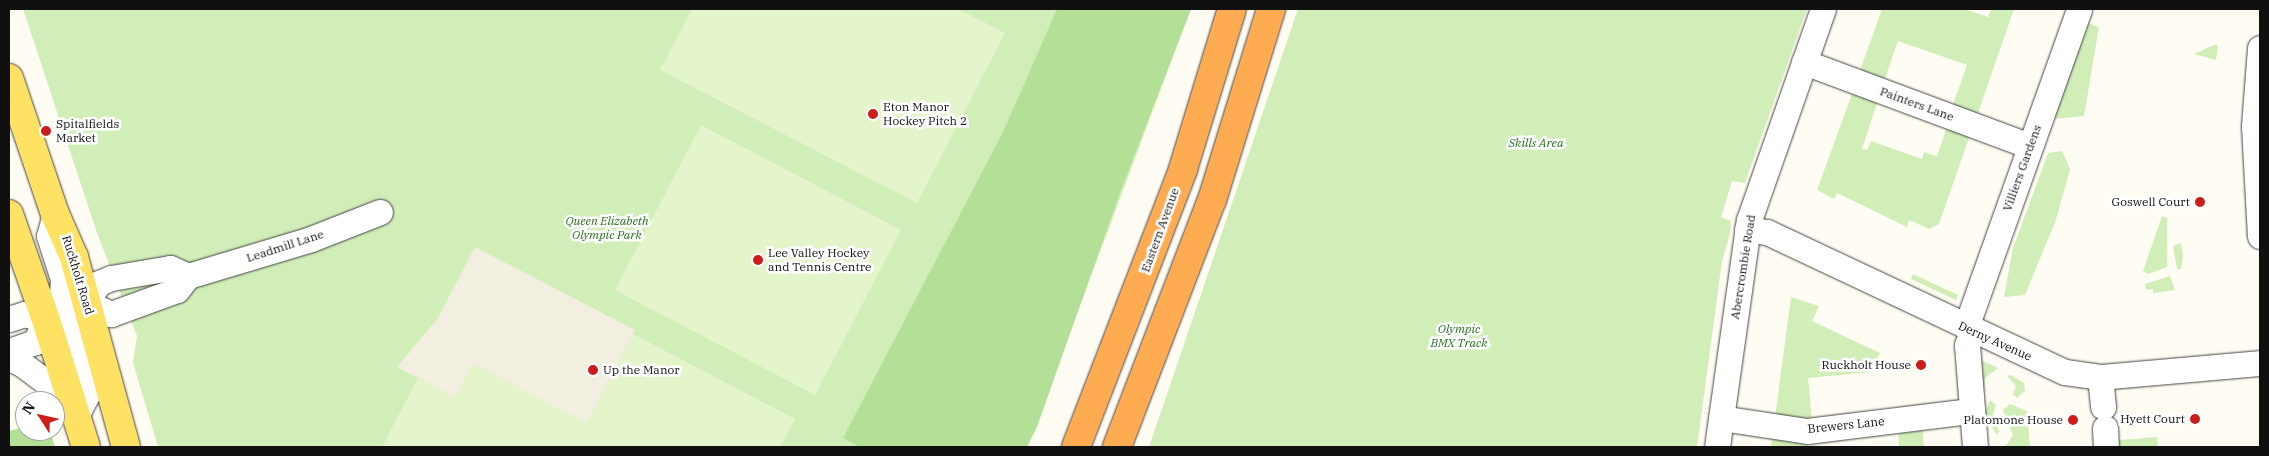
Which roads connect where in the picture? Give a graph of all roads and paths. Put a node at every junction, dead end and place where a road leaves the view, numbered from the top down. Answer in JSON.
{"nodes":[{"id":1,"x":1232,"y":9,"type":"edge"},
{"id":2,"x":1271,"y":9,"type":"edge"},
{"id":3,"x":1823,"y":9,"type":"edge"},
{"id":4,"x":2079,"y":9,"type":"edge"},
{"id":5,"x":2260,"y":48,"type":"edge"},
{"id":6,"x":1804,"y":62,"type":"junction"},
{"id":7,"x":9,"y":78,"type":"edge"},
{"id":8,"x":2258,"y":91,"type":"edge"},
{"id":9,"x":2030,"y":146,"type":"junction"},
{"id":10,"x":380,"y":212,"type":"dead end"},
{"id":11,"x":9,"y":214,"type":"edge"},
{"id":12,"x":1747,"y":229,"type":"junction"},
{"id":13,"x":2260,"y":236,"type":"edge"},
{"id":14,"x":66,"y":311,"type":"junction"},
{"id":15,"x":9,"y":319,"type":"edge"},
{"id":16,"x":1969,"y":329,"type":"junction"},
{"id":17,"x":9,"y":351,"type":"edge"},
{"id":18,"x":9,"y":358,"type":"edge"},
{"id":19,"x":2260,"y":363,"type":"edge"},
{"id":20,"x":2100,"y":377,"type":"junction"},
{"id":21,"x":72,"y":404,"type":"junction"},
{"id":22,"x":1971,"y":412,"type":"junction"},
{"id":23,"x":1721,"y":418,"type":"junction"},
{"id":24,"x":2105,"y":427,"type":"edge"},
{"id":25,"x":86,"y":447,"type":"edge"},
{"id":26,"x":126,"y":447,"type":"edge"},
{"id":27,"x":1076,"y":447,"type":"edge"},
{"id":28,"x":1117,"y":447,"type":"edge"},
{"id":29,"x":1717,"y":447,"type":"edge"},
{"id":30,"x":1975,"y":447,"type":"edge"}],
"edges":[{"from":1,"to":27,"type":"highway","name":"Eastern Avenue"},
{"from":2,"to":28,"type":"highway"},
{"from":3,"to":6,"type":"street","name":"Abercrombie Road"},
{"from":4,"to":9,"type":"street","name":"Villiers Gardens"},
{"from":5,"to":8,"type":"street"},
{"from":6,"to":9,"type":"street","name":"Painters Lane"},
{"from":6,"to":12,"type":"street","name":"Abercrombie Road"},
{"from":7,"to":14,"type":"main road","name":"Ruckholt Road"},
{"from":8,"to":13,"type":"street"},
{"from":9,"to":16,"type":"street","name":"Villiers Gardens"},
{"from":10,"to":14,"type":"street","name":"Leadmill Lane"},
{"from":11,"to":14,"type":"main road","name":"Ruckholt Road"},
{"from":12,"to":16,"type":"street","name":"Derny Avenue"},
{"from":12,"to":23,"type":"street","name":"Abercrombie Road"},
{"from":14,"to":15,"type":"street"},
{"from":14,"to":17,"type":"street","name":"Leadmill Lane"},
{"from":14,"to":21,"type":"main road","name":"Ruckholt Road"},
{"from":14,"to":26,"type":"main road","name":"Ruckholt Road"},
{"from":16,"to":20,"type":"street","name":"Derny Avenue"},
{"from":16,"to":22,"type":"street","name":"Villiers Gardens"},
{"from":18,"to":21,"type":"street"},
{"from":19,"to":20,"type":"street","name":"Derny Avenue"},
{"from":20,"to":24,"type":"street"},
{"from":21,"to":25,"type":"main road","name":"Ruckholt Road"},
{"from":22,"to":23,"type":"street","name":"Brewers Lane"},
{"from":22,"to":30,"type":"street","name":"Villiers Gardens"},
{"from":23,"to":29,"type":"street","name":"Abercrombie Road"}]}
